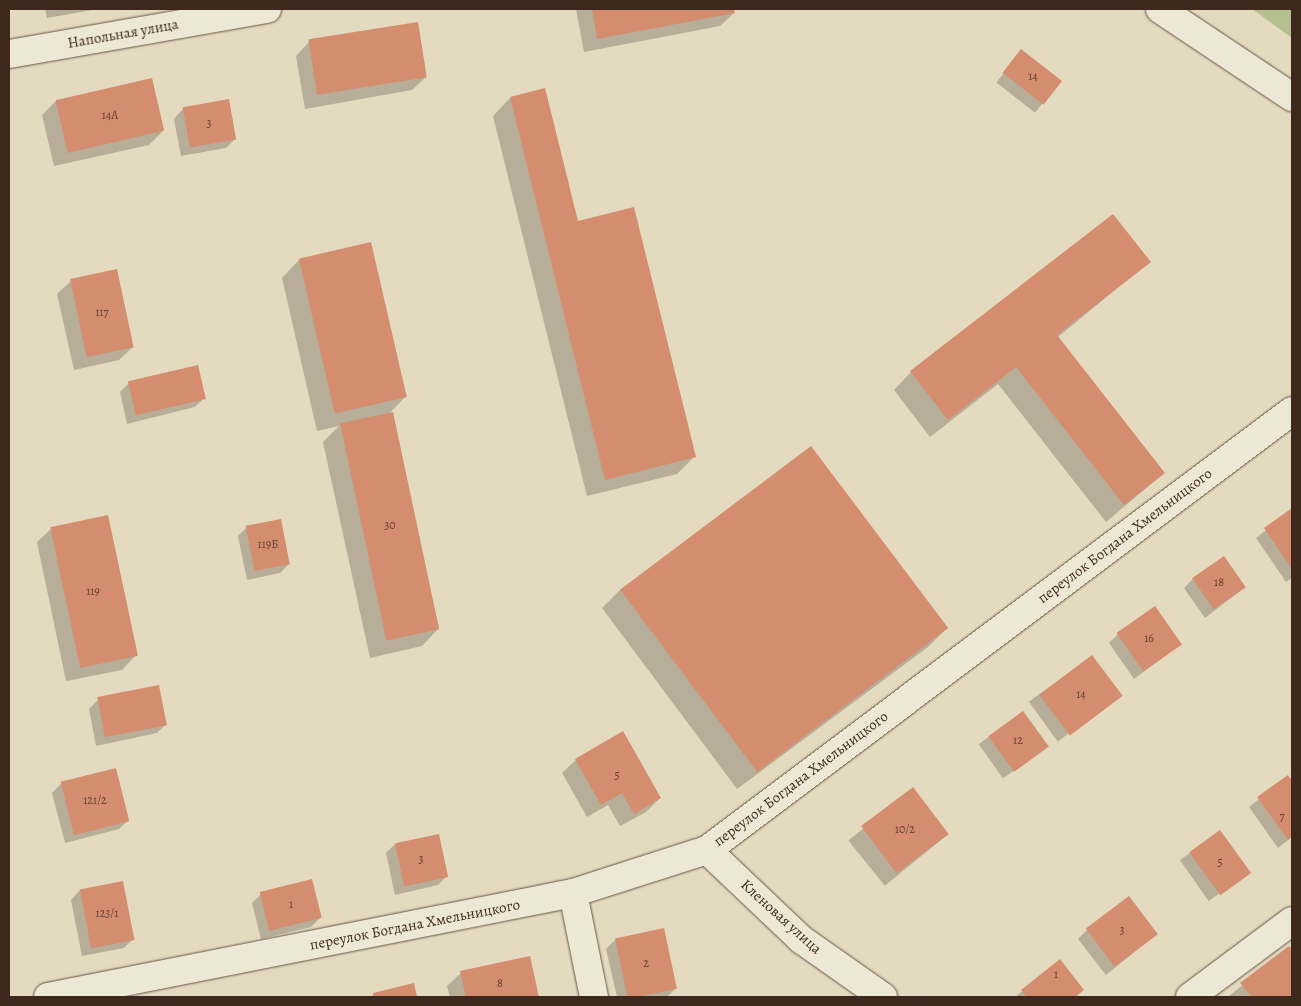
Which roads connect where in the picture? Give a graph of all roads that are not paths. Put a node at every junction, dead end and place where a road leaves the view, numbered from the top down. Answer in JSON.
{"nodes":[{"id":1,"x":267,"y":9,"type":"edge"},
{"id":2,"x":1160,"y":9,"type":"edge"},
{"id":3,"x":9,"y":54,"type":"edge"},
{"id":4,"x":1292,"y":97,"type":"edge"},
{"id":5,"x":1292,"y":411,"type":"edge"},
{"id":6,"x":707,"y":850,"type":"junction"},
{"id":7,"x":574,"y":893,"type":"junction"},
{"id":8,"x":1292,"y":921,"type":"edge"},
{"id":9,"x":48,"y":997,"type":"edge"},
{"id":10,"x":594,"y":997,"type":"edge"},
{"id":11,"x":883,"y":997,"type":"edge"},
{"id":12,"x":1190,"y":997,"type":"edge"}],
"edges":[{"from":1,"to":3,"type":"street","name":"Напольная улица"},
{"from":2,"to":4,"type":"street"},
{"from":5,"to":6,"type":"street","name":"переулок Богдана Хмельницкого"},
{"from":6,"to":7,"type":"street","name":"переулок Богдана Хмельницкого"},
{"from":6,"to":11,"type":"street","name":"Кленовая улица"},
{"from":7,"to":9,"type":"street","name":"переулок Богдана Хмельницкого"},
{"from":7,"to":10,"type":"street"},
{"from":8,"to":12,"type":"street"}]}
